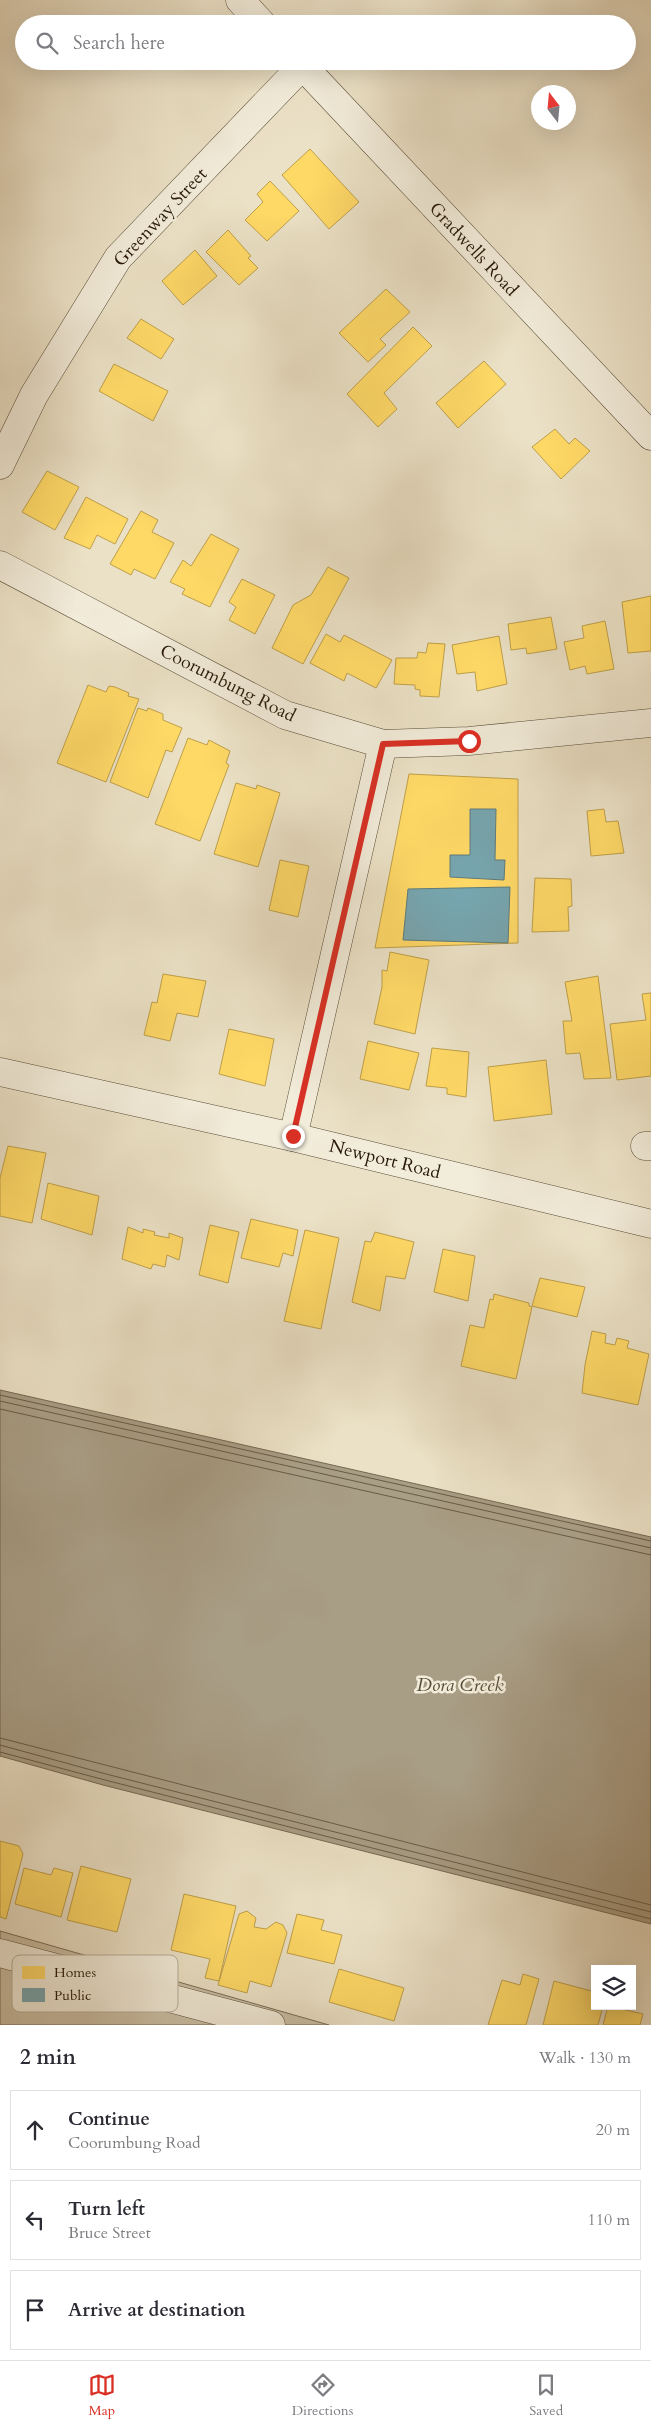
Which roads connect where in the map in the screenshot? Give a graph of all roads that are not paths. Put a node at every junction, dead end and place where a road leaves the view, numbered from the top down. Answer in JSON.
{"nodes":[{"id":1,"x":240,"y":0,"type":"edge"},
{"id":2,"x":254,"y":15,"type":"edge"},
{"id":3,"x":294,"y":70,"type":"edge"},
{"id":4,"x":306,"y":70,"type":"edge"},
{"id":5,"x":651,"y":436,"type":"edge"},
{"id":6,"x":0,"y":465,"type":"edge"},
{"id":7,"x":0,"y":565,"type":"edge"},
{"id":8,"x":651,"y":723,"type":"edge"},
{"id":9,"x":383,"y":744,"type":"junction"},
{"id":10,"x":0,"y":1072,"type":"edge"},
{"id":11,"x":293,"y":1136,"type":"junction"},
{"id":12,"x":651,"y":1224,"type":"edge"},
{"id":13,"x":178,"y":2000,"type":"edge"},
{"id":14,"x":271,"y":2025,"type":"edge"}],
"edges":[{"from":1,"to":2,"type":"street"},
{"from":3,"to":6,"type":"street","name":"Greenway Street"},
{"from":4,"to":5,"type":"street","name":"Gradwells Road"},
{"from":7,"to":9,"type":"street","name":"Coorumbung Road"},
{"from":8,"to":9,"type":"street","name":"Coorumbung Road"},
{"from":9,"to":11,"type":"street"},
{"from":10,"to":11,"type":"street","name":"Newport Road"},
{"from":11,"to":12,"type":"street","name":"Newport Road"},
{"from":13,"to":14,"type":"street"}]}
